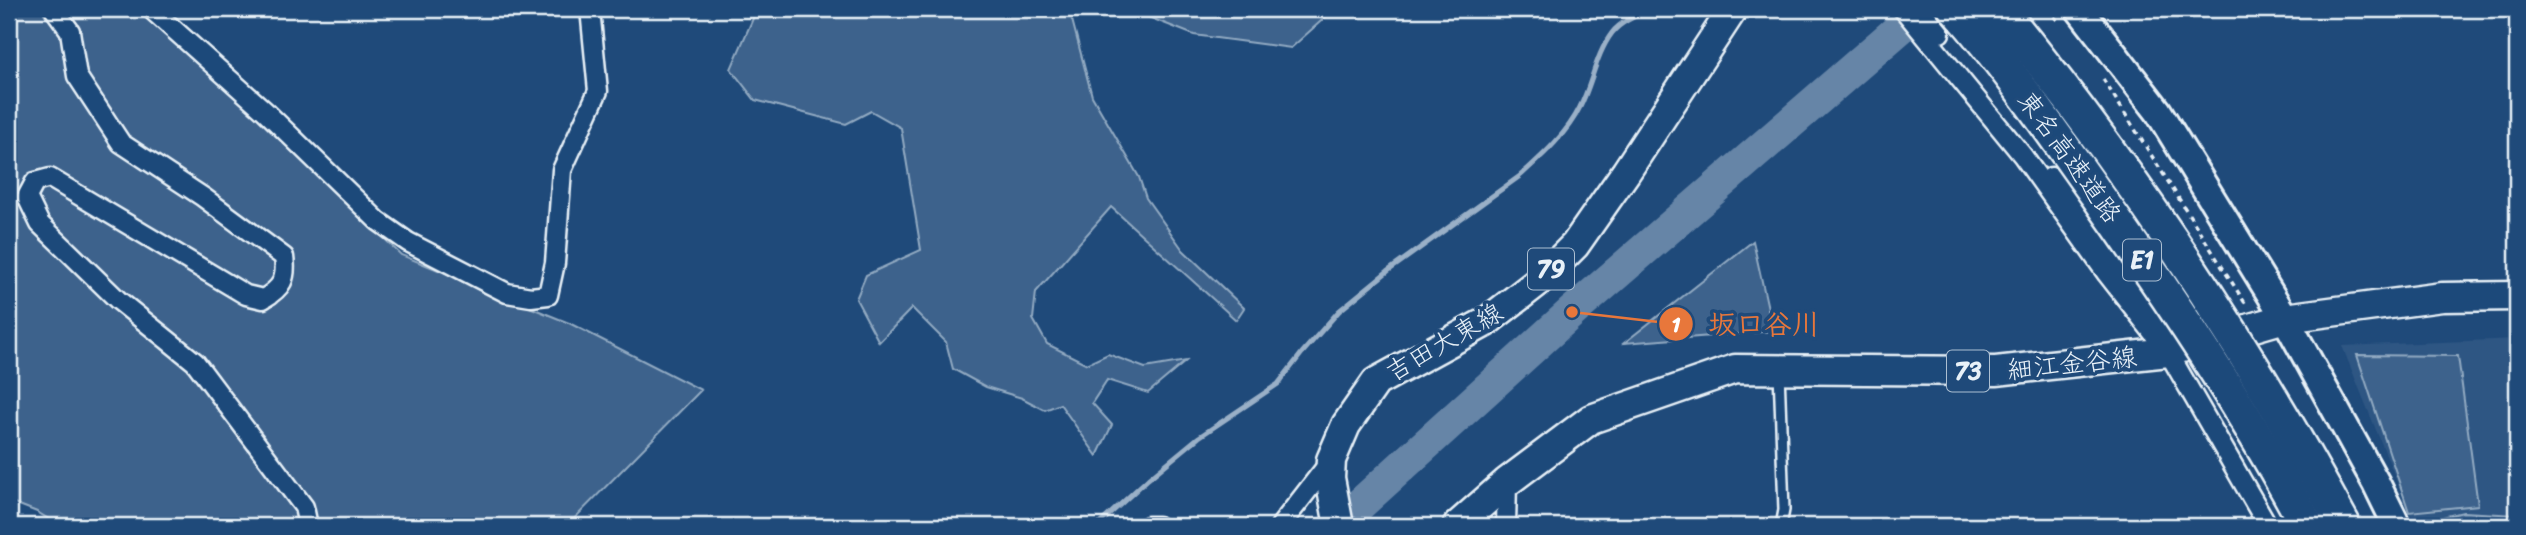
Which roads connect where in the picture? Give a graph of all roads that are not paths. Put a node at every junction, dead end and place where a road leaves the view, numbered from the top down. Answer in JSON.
{"nodes":[{"id":1,"x":54,"y":9,"type":"edge"},
{"id":2,"x":151,"y":9,"type":"edge"},
{"id":3,"x":590,"y":9,"type":"edge"},
{"id":4,"x":1733,"y":9,"type":"edge"},
{"id":5,"x":1903,"y":9,"type":"edge"},
{"id":6,"x":1920,"y":9,"type":"edge"},
{"id":7,"x":1957,"y":9,"type":"edge"},
{"id":8,"x":1999,"y":9,"type":"edge"},
{"id":9,"x":2071,"y":18,"type":"edge"},
{"id":10,"x":1944,"y":48,"type":"junction"},
{"id":11,"x":2517,"y":296,"type":"edge"},
{"id":12,"x":2272,"y":322,"type":"junction"},
{"id":13,"x":2177,"y":350,"type":"junction"},
{"id":14,"x":1779,"y":370,"type":"junction"},
{"id":15,"x":1330,"y":469,"type":"junction"},
{"id":16,"x":1507,"y":482,"type":"junction"},
{"id":17,"x":308,"y":526,"type":"edge"},
{"id":18,"x":1148,"y":526,"type":"edge"},
{"id":19,"x":1158,"y":526,"type":"edge"},
{"id":20,"x":1280,"y":526,"type":"edge"},
{"id":21,"x":1339,"y":526,"type":"edge"},
{"id":22,"x":1457,"y":526,"type":"edge"},
{"id":23,"x":1506,"y":526,"type":"edge"},
{"id":24,"x":1781,"y":526,"type":"edge"},
{"id":25,"x":2267,"y":526,"type":"edge"},
{"id":26,"x":2307,"y":526,"type":"edge"},
{"id":27,"x":2344,"y":526,"type":"edge"},
{"id":28,"x":2397,"y":526,"type":"edge"}],
"edges":[{"from":1,"to":17,"type":"street"},
{"from":2,"to":3,"type":"street"},
{"from":4,"to":15,"type":"main road","name":"吉田大東線","number":"79"},
{"from":5,"to":10,"type":"street"},
{"from":6,"to":10,"type":"street"},
{"from":7,"to":26,"type":"highway","name":"東名高速道路","number":"E1","bridge":true},
{"from":8,"to":27,"type":"highway","name":"東名高速道路","number":"E1","bridge":true},
{"from":9,"to":12,"type":"street"},
{"from":10,"to":13,"type":"street"},
{"from":11,"to":12,"type":"main road","name":"細江金谷線","number":"73"},
{"from":12,"to":13,"type":"main road","name":"細江金谷線","number":"73"},
{"from":12,"to":28,"type":"street"},
{"from":13,"to":14,"type":"main road","name":"細江金谷線","number":"73"},
{"from":13,"to":25,"type":"street"},
{"from":14,"to":16,"type":"main road","name":"細江金谷線","number":"73"},
{"from":14,"to":24,"type":"lane"},
{"from":15,"to":20,"type":"street"},
{"from":15,"to":21,"type":"main road"},
{"from":16,"to":22,"type":"main road","name":"細江金谷線","number":"73"},
{"from":16,"to":23,"type":"street"},
{"from":18,"to":19,"type":"street"}]}
